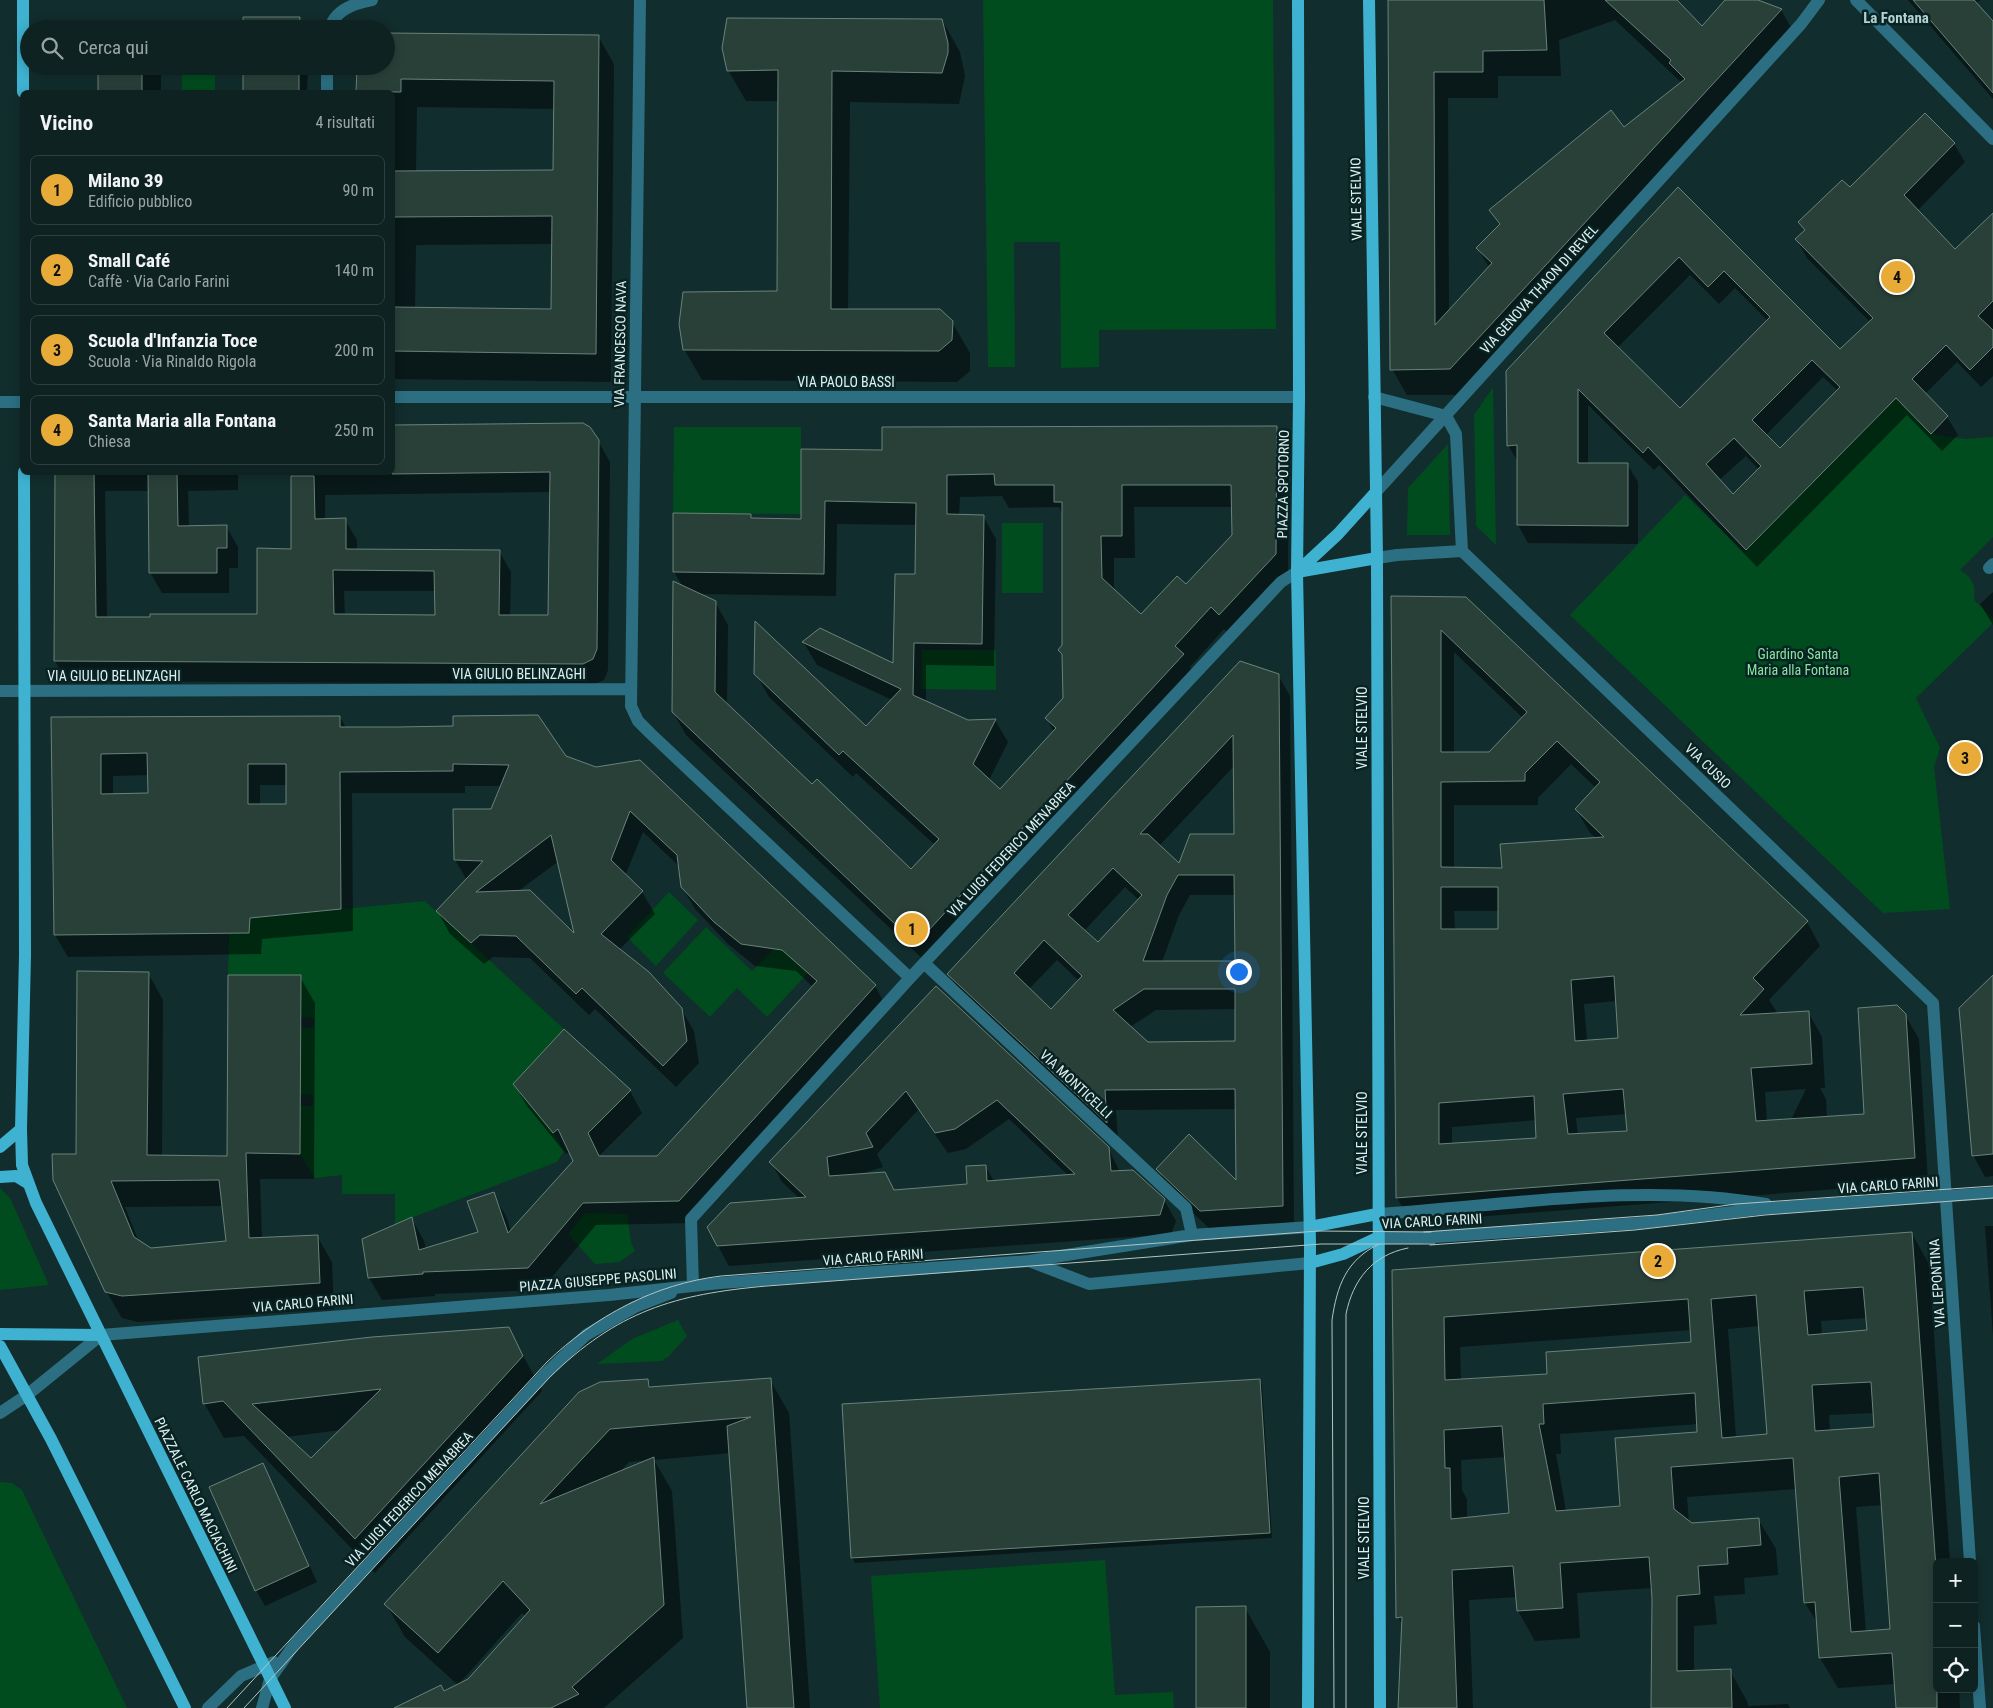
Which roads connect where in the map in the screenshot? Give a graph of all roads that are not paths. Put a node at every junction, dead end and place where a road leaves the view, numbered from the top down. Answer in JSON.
{"nodes":[{"id":1,"x":23,"y":0,"type":"edge"},
{"id":2,"x":372,"y":0,"type":"edge"},
{"id":3,"x":640,"y":0,"type":"edge"},
{"id":4,"x":1298,"y":0,"type":"edge"},
{"id":5,"x":1369,"y":0,"type":"edge"},
{"id":6,"x":1819,"y":0,"type":"edge"},
{"id":7,"x":1856,"y":0,"type":"edge"},
{"id":8,"x":23,"y":20,"type":"edge"},
{"id":9,"x":334,"y":20,"type":"edge"},
{"id":10,"x":23,"y":75,"type":"edge"},
{"id":11,"x":327,"y":75,"type":"edge"},
{"id":12,"x":23,"y":90,"type":"edge"},
{"id":13,"x":327,"y":90,"type":"edge"},
{"id":14,"x":1993,"y":139,"type":"edge"},
{"id":15,"x":1299,"y":397,"type":"junction"},
{"id":16,"x":1374,"y":397,"type":"junction"},
{"id":17,"x":395,"y":398,"type":"edge"},
{"id":18,"x":634,"y":398,"type":"junction"},
{"id":19,"x":0,"y":402,"type":"edge"},
{"id":20,"x":20,"y":402,"type":"edge"},
{"id":21,"x":1446,"y":416,"type":"junction"},
{"id":22,"x":24,"y":475,"type":"edge"},
{"id":23,"x":1375,"y":493,"type":"junction"},
{"id":24,"x":1462,"y":551,"type":"junction"},
{"id":25,"x":1376,"y":558,"type":"junction"},
{"id":26,"x":1297,"y":572,"type":"junction"},
{"id":27,"x":630,"y":689,"type":"junction"},
{"id":28,"x":0,"y":691,"type":"edge"},
{"id":29,"x":24,"y":691,"type":"junction"},
{"id":30,"x":924,"y":964,"type":"junction"},
{"id":31,"x":910,"y":978,"type":"junction"},
{"id":32,"x":1934,"y":1003,"type":"joint"},
{"id":33,"x":21,"y":1129,"type":"junction"},
{"id":34,"x":0,"y":1147,"type":"edge"},
{"id":35,"x":0,"y":1176,"type":"edge"},
{"id":36,"x":29,"y":1184,"type":"junction"},
{"id":37,"x":1993,"y":1193,"type":"edge"},
{"id":38,"x":1946,"y":1196,"type":"junction"},
{"id":39,"x":1785,"y":1208,"type":"junction"},
{"id":40,"x":1377,"y":1214,"type":"junction"},
{"id":41,"x":691,"y":1219,"type":"joint"},
{"id":42,"x":1310,"y":1227,"type":"junction"},
{"id":43,"x":1192,"y":1235,"type":"junction"},
{"id":44,"x":1377,"y":1238,"type":"junction"},
{"id":45,"x":1029,"y":1261,"type":"junction"},
{"id":46,"x":1310,"y":1263,"type":"junction"},
{"id":47,"x":720,"y":1283,"type":"joint"},
{"id":48,"x":693,"y":1286,"type":"junction"},
{"id":49,"x":507,"y":1303,"type":"joint"},
{"id":50,"x":0,"y":1334,"type":"edge"},
{"id":51,"x":101,"y":1335,"type":"junction"},
{"id":52,"x":0,"y":1346,"type":"edge"},
{"id":53,"x":545,"y":1374,"type":"joint"},
{"id":54,"x":27,"y":1395,"type":"junction"},
{"id":55,"x":0,"y":1413,"type":"edge"},
{"id":56,"x":1970,"y":1558,"type":"edge"},
{"id":57,"x":294,"y":1645,"type":"junction"},
{"id":58,"x":1976,"y":1648,"type":"edge"},
{"id":59,"x":265,"y":1667,"type":"junction"},
{"id":60,"x":270,"y":1679,"type":"junction"},
{"id":61,"x":185,"y":1708,"type":"edge"},
{"id":62,"x":208,"y":1708,"type":"edge"},
{"id":63,"x":262,"y":1708,"type":"edge"},
{"id":64,"x":285,"y":1708,"type":"edge"},
{"id":65,"x":1308,"y":1708,"type":"edge"},
{"id":66,"x":1380,"y":1708,"type":"edge"},
{"id":67,"x":1980,"y":1708,"type":"edge"}],
"edges":[{"from":1,"to":8,"type":"main road"},
{"from":2,"to":9,"type":"street"},
{"from":3,"to":18,"type":"street","name":"VIA FRANCESCO NAVA"},
{"from":4,"to":15,"type":"main road"},
{"from":5,"to":16,"type":"main road","name":"VIALE STELVIO"},
{"from":6,"to":21,"type":"street","name":"VIA GENOVA THAON DI REVEL"},
{"from":7,"to":14,"type":"street"},
{"from":10,"to":12,"type":"main road"},
{"from":11,"to":13,"type":"street"},
{"from":15,"to":18,"type":"street","name":"VIA PAOLO BASSI"},
{"from":15,"to":26,"type":"main road","name":"PIAZZA SPOTORNO"},
{"from":16,"to":21,"type":"street"},
{"from":16,"to":23,"type":"main road"},
{"from":17,"to":18,"type":"street","name":"VIA PAOLO BASSI"},
{"from":18,"to":27,"type":"street","name":"VIA FRANCESCO NAVA"},
{"from":19,"to":20,"type":"street"},
{"from":21,"to":23,"type":"street"},
{"from":21,"to":24,"type":"street"},
{"from":22,"to":29,"type":"main road","name":"PIAZZALE CARLO MACIACHINI"},
{"from":23,"to":25,"type":"main road"},
{"from":23,"to":26,"type":"main road"},
{"from":24,"to":25,"type":"street"},
{"from":24,"to":32,"type":"street","name":"VIA CUSIO"},
{"from":25,"to":26,"type":"main road"},
{"from":25,"to":40,"type":"main road","name":"VIALE STELVIO"},
{"from":26,"to":30,"type":"street","name":"VIA LUIGI FEDERICO MENABREA"},
{"from":26,"to":42,"type":"main road"},
{"from":27,"to":29,"type":"street","name":"VIA GIULIO BELINZAGHI"},
{"from":27,"to":31,"type":"street"},
{"from":28,"to":29,"type":"street","name":"VIA GIULIO BELINZAGHI"},
{"from":29,"to":33,"type":"main road","name":"PIAZZALE CARLO MACIACHINI"},
{"from":30,"to":31,"type":"street","name":"VIA LUIGI FEDERICO MENABREA"},
{"from":30,"to":43,"type":"street","name":"VIA MONTICELLI"},
{"from":31,"to":41,"type":"street","name":"VIA LUIGI FEDERICO MENABREA"},
{"from":32,"to":38,"type":"street","name":"VIA LEPONTINA"},
{"from":33,"to":34,"type":"main road"},
{"from":33,"to":36,"type":"main road","name":"PIAZZALE CARLO MACIACHINI"},
{"from":35,"to":36,"type":"main road"},
{"from":36,"to":51,"type":"main road","name":"PIAZZALE CARLO MACIACHINI"},
{"from":37,"to":38,"type":"street","name":"VIA CARLO FARINI"},
{"from":38,"to":39,"type":"street","name":"VIA CARLO FARINI"},
{"from":38,"to":56,"type":"street","name":"VIA LEPONTINA"},
{"from":39,"to":40,"type":"street","name":"VIA CARLO FARINI"},
{"from":39,"to":44,"type":"street","name":"VIA CARLO FARINI"},
{"from":40,"to":42,"type":"main road","name":"VIA CARLO FARINI"},
{"from":40,"to":44,"type":"main road","name":"VIALE STELVIO"},
{"from":41,"to":48,"type":"street","name":"PIAZZA GIUSEPPE PASOLINI"},
{"from":42,"to":43,"type":"street","name":"VIA CARLO FARINI"},
{"from":42,"to":46,"type":"main road"},
{"from":43,"to":45,"type":"street","name":"VIA CARLO FARINI"},
{"from":44,"to":46,"type":"main road","name":"VIA CARLO FARINI"},
{"from":44,"to":66,"type":"main road","name":"VIALE STELVIO"},
{"from":45,"to":46,"type":"street","name":"VIA CARLO FARINI"},
{"from":45,"to":47,"type":"street","name":"VIA CARLO FARINI"},
{"from":46,"to":65,"type":"main road"},
{"from":47,"to":48,"type":"street","name":"PIAZZA GIUSEPPE PASOLINI"},
{"from":48,"to":49,"type":"street","name":"PIAZZA GIUSEPPE PASOLINI"},
{"from":48,"to":53,"type":"street","name":"PIAZZA GIUSEPPE PASOLINI"},
{"from":49,"to":51,"type":"street","name":"VIA CARLO FARINI"},
{"from":50,"to":51,"type":"main road"},
{"from":51,"to":54,"type":"street"},
{"from":51,"to":59,"type":"main road","name":"PIAZZALE CARLO MACIACHINI"},
{"from":52,"to":54,"type":"main road"},
{"from":53,"to":57,"type":"street","name":"VIA LUIGI FEDERICO MENABREA"},
{"from":54,"to":55,"type":"street"},
{"from":54,"to":61,"type":"main road"},
{"from":57,"to":59,"type":"street"},
{"from":57,"to":60,"type":"street"},
{"from":58,"to":67,"type":"street"},
{"from":59,"to":60,"type":"main road","name":"PIAZZALE CARLO MACIACHINI"},
{"from":59,"to":62,"type":"street"},
{"from":60,"to":63,"type":"street"},
{"from":60,"to":64,"type":"main road","name":"PIAZZALE CARLO MACIACHINI"}]}
